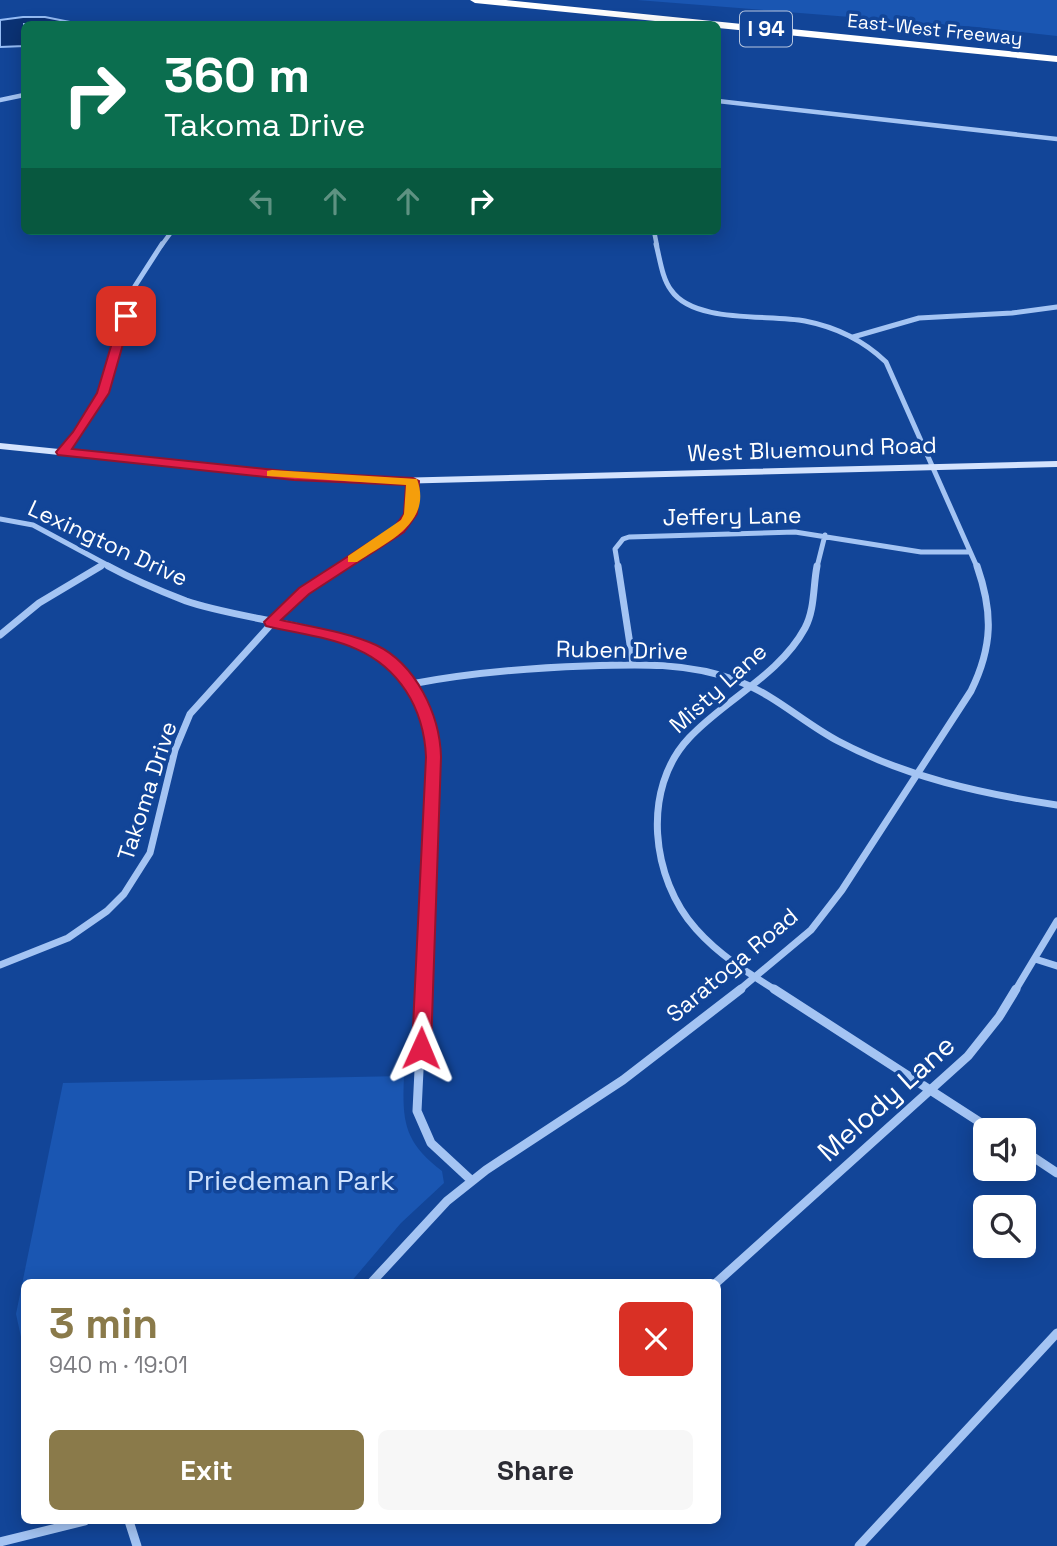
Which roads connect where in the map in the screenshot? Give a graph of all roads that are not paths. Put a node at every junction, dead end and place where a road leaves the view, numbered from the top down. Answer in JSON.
{"nodes":[{"id":1,"x":475,"y":0,"type":"edge"},
{"id":2,"x":539,"y":0,"type":"edge"},
{"id":3,"x":682,"y":21,"type":"edge"},
{"id":4,"x":721,"y":25,"type":"edge"},
{"id":5,"x":1057,"y":52,"type":"edge"},
{"id":6,"x":1057,"y":59,"type":"edge"},
{"id":7,"x":21,"y":96,"type":"edge"},
{"id":8,"x":0,"y":100,"type":"edge"},
{"id":9,"x":721,"y":101,"type":"edge"},
{"id":10,"x":1057,"y":139,"type":"edge"},
{"id":11,"x":169,"y":235,"type":"edge"},
{"id":12,"x":655,"y":235,"type":"edge"},
{"id":13,"x":1057,"y":307,"type":"edge"},
{"id":14,"x":853,"y":337,"type":"junction"},
{"id":15,"x":0,"y":446,"type":"edge"},
{"id":16,"x":62,"y":452,"type":"junction"},
{"id":17,"x":1057,"y":464,"type":"edge"},
{"id":18,"x":933,"y":467,"type":"junction"},
{"id":19,"x":413,"y":481,"type":"junction"},
{"id":20,"x":0,"y":519,"type":"edge"},
{"id":21,"x":825,"y":535,"type":"junction"},
{"id":22,"x":970,"y":552,"type":"junction"},
{"id":23,"x":104,"y":564,"type":"junction"},
{"id":24,"x":271,"y":622,"type":"junction"},
{"id":25,"x":0,"y":635,"type":"edge"},
{"id":26,"x":633,"y":664,"type":"junction"},
{"id":27,"x":411,"y":684,"type":"junction"},
{"id":28,"x":749,"y":685,"type":"junction"},
{"id":29,"x":918,"y":772,"type":"junction"},
{"id":30,"x":1057,"y":805,"type":"edge"},
{"id":31,"x":1057,"y":921,"type":"edge"},
{"id":32,"x":1035,"y":959,"type":"junction"},
{"id":33,"x":0,"y":965,"type":"edge"},
{"id":34,"x":1057,"y":967,"type":"edge"},
{"id":35,"x":757,"y":977,"type":"junction"},
{"id":36,"x":930,"y":1090,"type":"junction"},
{"id":37,"x":973,"y":1118,"type":"edge"},
{"id":38,"x":1036,"y":1159,"type":"edge"},
{"id":39,"x":1057,"y":1173,"type":"edge"},
{"id":40,"x":472,"y":1181,"type":"junction"},
{"id":41,"x":374,"y":1279,"type":"edge"},
{"id":42,"x":720,"y":1279,"type":"edge"},
{"id":43,"x":1057,"y":1333,"type":"edge"},
{"id":44,"x":75,"y":1524,"type":"edge"},
{"id":45,"x":130,"y":1524,"type":"edge"},
{"id":46,"x":0,"y":1542,"type":"edge"},
{"id":47,"x":137,"y":1546,"type":"edge"},
{"id":48,"x":859,"y":1546,"type":"edge"}],
"edges":[{"from":1,"to":3,"type":"highway","name":"East-West Freeway","number":"I 94"},
{"from":2,"to":5,"type":"highway","name":"East-West Freeway","number":"I 94"},
{"from":4,"to":6,"type":"highway","name":"East-West Freeway","number":"I 94"},
{"from":7,"to":8,"type":"street"},
{"from":9,"to":10,"type":"street"},
{"from":11,"to":16,"type":"street"},
{"from":12,"to":14,"type":"street","name":"Saratoga Road"},
{"from":13,"to":14,"type":"street"},
{"from":14,"to":18,"type":"street","name":"Saratoga Road"},
{"from":15,"to":16,"type":"main road","name":"West Bluemound Road"},
{"from":16,"to":19,"type":"main road","name":"West Bluemound Road"},
{"from":17,"to":18,"type":"main road","name":"West Bluemound Road"},
{"from":18,"to":19,"type":"main road","name":"West Bluemound Road"},
{"from":18,"to":22,"type":"street","name":"Saratoga Road"},
{"from":19,"to":24,"type":"street","name":"Takoma Drive"},
{"from":20,"to":23,"type":"street","name":"Lexington Drive"},
{"from":21,"to":22,"type":"street","name":"Jeffery Lane"},
{"from":21,"to":26,"type":"street","name":"Jeffery Lane"},
{"from":21,"to":28,"type":"street","name":"Misty Lane"},
{"from":22,"to":29,"type":"street","name":"Saratoga Road"},
{"from":23,"to":24,"type":"street","name":"Lexington Drive"},
{"from":23,"to":25,"type":"street"},
{"from":24,"to":27,"type":"street","name":"Lexington Drive"},
{"from":24,"to":33,"type":"street","name":"Takoma Drive"},
{"from":26,"to":27,"type":"street","name":"Ruben Drive"},
{"from":26,"to":28,"type":"street","name":"Ruben Drive"},
{"from":27,"to":40,"type":"street","name":"Lexington Drive"},
{"from":28,"to":29,"type":"street","name":"Ruben Drive"},
{"from":28,"to":35,"type":"street","name":"Misty Lane"},
{"from":29,"to":30,"type":"street","name":"Ruben Drive"},
{"from":29,"to":35,"type":"street","name":"Saratoga Road"},
{"from":31,"to":32,"type":"street","name":"Melody Lane"},
{"from":32,"to":34,"type":"street"},
{"from":32,"to":36,"type":"street","name":"Melody Lane"},
{"from":35,"to":36,"type":"street","name":"Misty Lane"},
{"from":35,"to":40,"type":"street","name":"Saratoga Road"},
{"from":36,"to":37,"type":"street","name":"Misty Lane"},
{"from":36,"to":42,"type":"street","name":"Melody Lane"},
{"from":38,"to":39,"type":"street"},
{"from":40,"to":41,"type":"street","name":"Saratoga Road"},
{"from":43,"to":48,"type":"street"},
{"from":44,"to":46,"type":"street"},
{"from":45,"to":47,"type":"street"}]}
